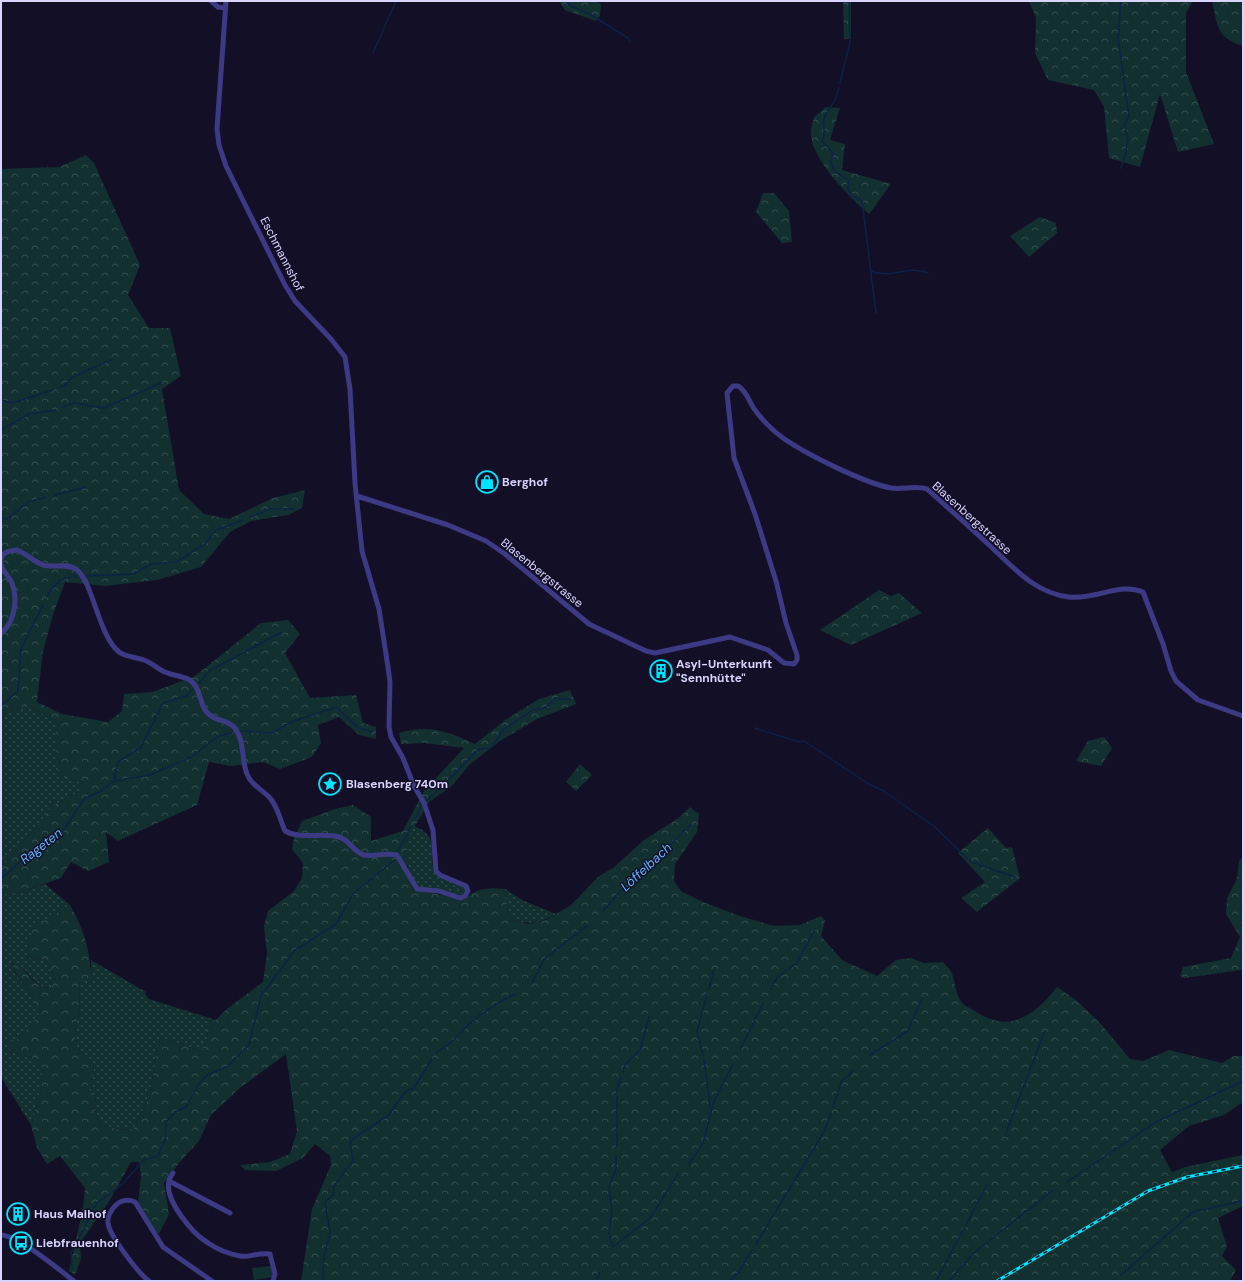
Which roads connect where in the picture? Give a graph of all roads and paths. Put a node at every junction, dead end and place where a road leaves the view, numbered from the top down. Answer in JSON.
{"nodes":[{"id":1,"x":211,"y":1,"type":"edge"},
{"id":2,"x":226,"y":1,"type":"edge"},
{"id":3,"x":225,"y":8,"type":"junction"},
{"id":4,"x":358,"y":496,"type":"junction"},
{"id":5,"x":1,"y":559,"type":"edge"},
{"id":6,"x":1,"y":565,"type":"edge"},
{"id":7,"x":1,"y":633,"type":"edge"},
{"id":8,"x":1243,"y":716,"type":"edge"},
{"id":9,"x":173,"y":1173,"type":"dead end"},
{"id":10,"x":168,"y":1181,"type":"junction"},
{"id":11,"x":230,"y":1213,"type":"dead end"},
{"id":12,"x":1,"y":1236,"type":"edge"},
{"id":13,"x":73,"y":1280,"type":"edge"},
{"id":14,"x":149,"y":1281,"type":"edge"},
{"id":15,"x":212,"y":1281,"type":"edge"},
{"id":16,"x":273,"y":1281,"type":"edge"}],
"edges":[{"from":1,"to":3,"type":"street"},
{"from":2,"to":3,"type":"street","name":"Eschmannshof"},
{"from":3,"to":4,"type":"street","name":"Eschmannshof"},
{"from":4,"to":5,"type":"street"},
{"from":4,"to":8,"type":"street","name":"Blasenbergstrasse"},
{"from":6,"to":7,"type":"street"},
{"from":9,"to":10,"type":"street"},
{"from":10,"to":11,"type":"street"},
{"from":10,"to":16,"type":"street"},
{"from":12,"to":13,"type":"street"},
{"from":14,"to":15,"type":"street"}]}
